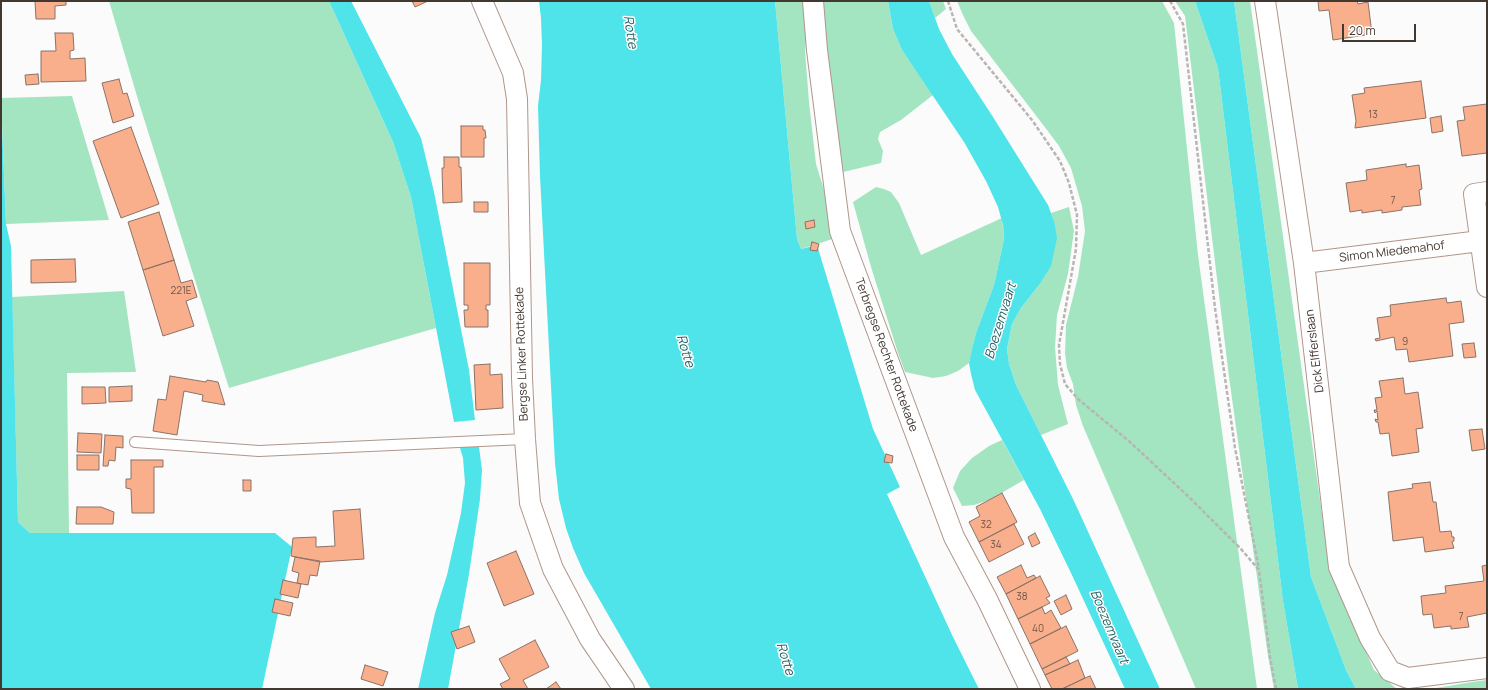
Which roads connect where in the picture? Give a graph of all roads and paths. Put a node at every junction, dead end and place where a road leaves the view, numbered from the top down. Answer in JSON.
{"nodes":[{"id":1,"x":482,"y":1,"type":"edge"},
{"id":2,"x":812,"y":1,"type":"edge"},
{"id":3,"x":948,"y":1,"type":"edge"},
{"id":4,"x":1170,"y":1,"type":"edge"},
{"id":5,"x":1265,"y":1,"type":"edge"},
{"id":6,"x":1487,"y":192,"type":"edge"},
{"id":7,"x":1480,"y":241,"type":"junction"},
{"id":8,"x":1304,"y":263,"type":"junction"},
{"id":9,"x":1487,"y":287,"type":"edge"},
{"id":10,"x":525,"y":439,"type":"junction"},
{"id":11,"x":136,"y":442,"type":"dead end"},
{"id":12,"x":1259,"y":570,"type":"junction"},
{"id":13,"x":1487,"y":668,"type":"edge"},
{"id":14,"x":624,"y":689,"type":"edge"},
{"id":15,"x":1030,"y":689,"type":"edge"},
{"id":16,"x":1276,"y":689,"type":"edge"}],
"edges":[{"from":1,"to":10,"type":"street","name":"Bergse Linker Rottekade"},
{"from":2,"to":15,"type":"street","name":"Terbregse Rechter Rottekade"},
{"from":3,"to":12,"type":"path"},
{"from":4,"to":12,"type":"path"},
{"from":5,"to":8,"type":"street","name":"Dick Elfferslaan"},
{"from":6,"to":7,"type":"street"},
{"from":7,"to":8,"type":"street","name":"Simon Miedemahof"},
{"from":7,"to":9,"type":"street"},
{"from":8,"to":13,"type":"street","name":"Dick Elfferslaan"},
{"from":10,"to":11,"type":"lane"},
{"from":10,"to":14,"type":"street","name":"Bergse Linker Rottekade"},
{"from":12,"to":16,"type":"path"}]}
